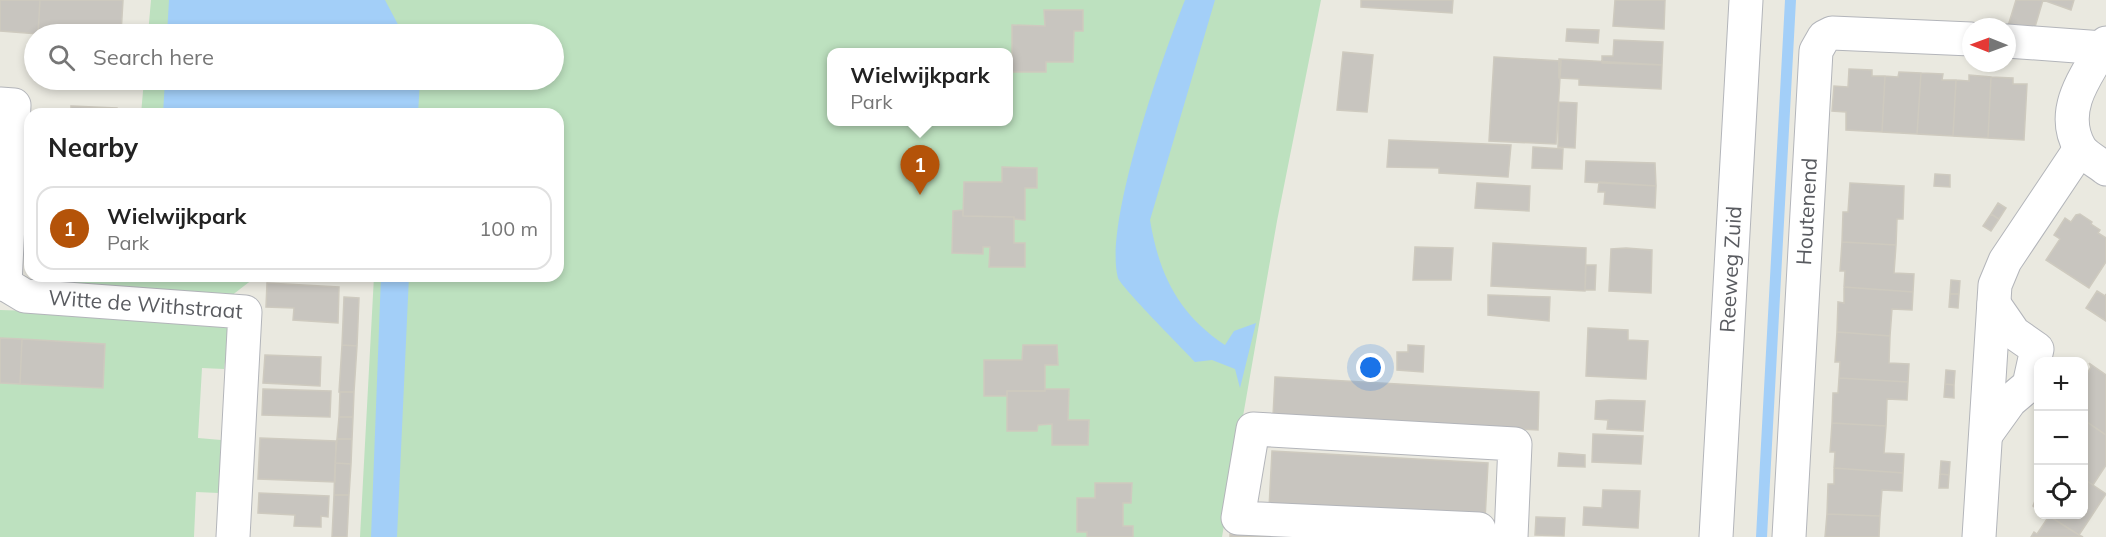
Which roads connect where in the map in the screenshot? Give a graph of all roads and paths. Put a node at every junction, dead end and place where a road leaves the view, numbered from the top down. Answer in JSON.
{"nodes":[{"id":1,"x":1746,"y":0,"type":"edge"},
{"id":2,"x":1962,"y":39,"type":"edge"},
{"id":3,"x":2016,"y":41,"type":"edge"},
{"id":4,"x":2105,"y":45,"type":"edge"},
{"id":5,"x":0,"y":104,"type":"edge"},
{"id":6,"x":2080,"y":148,"type":"junction"},
{"id":7,"x":2106,"y":169,"type":"edge"},
{"id":8,"x":3,"y":284,"type":"edge"},
{"id":9,"x":1994,"y":304,"type":"junction"},
{"id":10,"x":1987,"y":433,"type":"junction"},
{"id":11,"x":233,"y":537,"type":"edge"},
{"id":12,"x":1479,"y":537,"type":"edge"},
{"id":13,"x":1511,"y":537,"type":"edge"},
{"id":14,"x":1716,"y":537,"type":"edge"},
{"id":15,"x":1789,"y":537,"type":"edge"},
{"id":16,"x":1979,"y":537,"type":"edge"}],
"edges":[{"from":1,"to":14,"type":"street","name":"Reeweg Zuid"},
{"from":2,"to":15,"type":"street","name":"Houtenend"},
{"from":3,"to":4,"type":"street"},
{"from":4,"to":6,"type":"street"},
{"from":5,"to":8,"type":"street","name":"Witte de Withstraat"},
{"from":6,"to":7,"type":"street"},
{"from":6,"to":9,"type":"street"},
{"from":8,"to":11,"type":"street","name":"Witte de Withstraat"},
{"from":9,"to":10,"type":"street"},
{"from":9,"to":10,"type":"street"},
{"from":10,"to":16,"type":"street"},
{"from":12,"to":13,"type":"street"}]}
